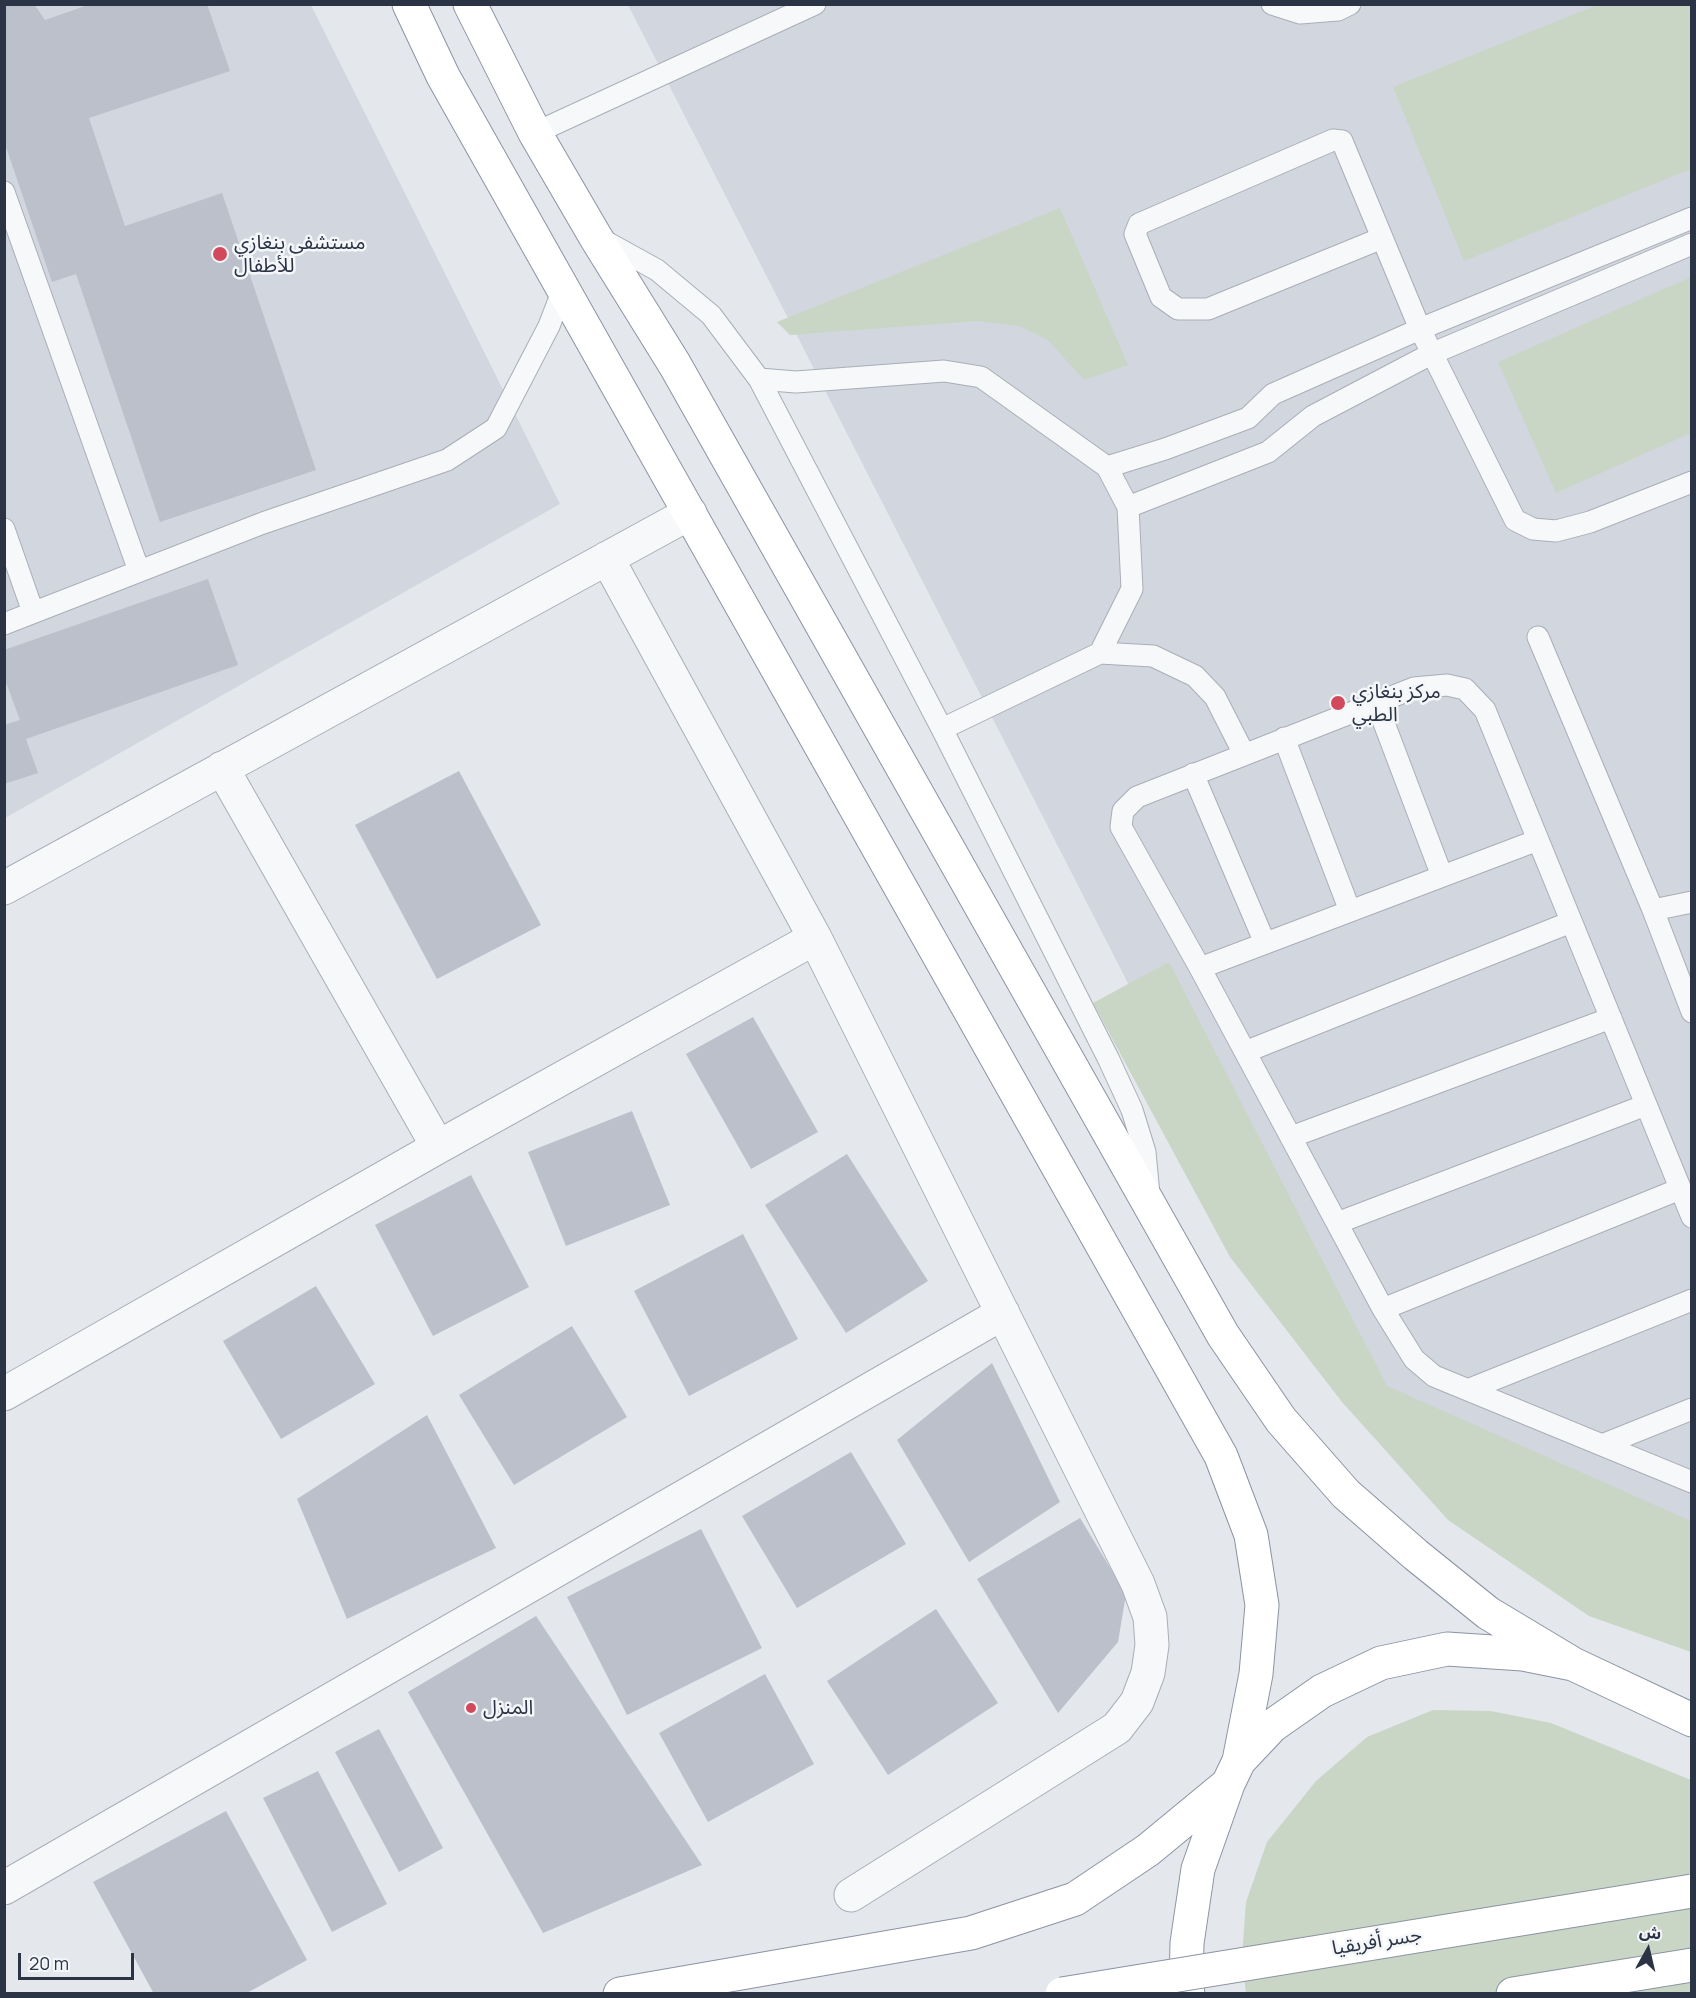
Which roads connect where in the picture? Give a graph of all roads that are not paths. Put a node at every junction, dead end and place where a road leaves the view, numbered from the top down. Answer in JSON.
{"nodes":[{"id":1,"x":409,"y":4,"type":"edge"},
{"id":2,"x":470,"y":4,"type":"edge"},
{"id":3,"x":815,"y":4,"type":"edge"},
{"id":4,"x":1272,"y":4,"type":"edge"},
{"id":5,"x":1350,"y":4,"type":"edge"},
{"id":6,"x":535,"y":133,"type":"junction"},
{"id":7,"x":4,"y":192,"type":"edge"},
{"id":8,"x":1692,"y":218,"type":"edge"},
{"id":9,"x":595,"y":236,"type":"junction"},
{"id":10,"x":1382,"y":238,"type":"junction"},
{"id":11,"x":1692,"y":244,"type":"edge"},
{"id":12,"x":564,"y":287,"type":"junction"},
{"id":13,"x":1420,"y":329,"type":"junction"},
{"id":14,"x":1431,"y":354,"type":"junction"},
{"id":15,"x":759,"y":379,"type":"junction"},
{"id":16,"x":1107,"y":467,"type":"junction"},
{"id":17,"x":1692,"y":482,"type":"edge"},
{"id":18,"x":1128,"y":507,"type":"junction"},
{"id":19,"x":690,"y":513,"type":"junction"},
{"id":20,"x":4,"y":530,"type":"edge"},
{"id":21,"x":607,"y":558,"type":"junction"},
{"id":22,"x":139,"y":571,"type":"junction"},
{"id":23,"x":33,"y":612,"type":"junction"},
{"id":24,"x":4,"y":624,"type":"edge"},
{"id":25,"x":1538,"y":637,"type":"dead end"},
{"id":26,"x":1100,"y":653,"type":"junction"},
{"id":27,"x":1376,"y":702,"type":"junction"},
{"id":28,"x":942,"y":729,"type":"junction"},
{"id":29,"x":1284,"y":738,"type":"junction"},
{"id":30,"x":1244,"y":754,"type":"junction"},
{"id":31,"x":222,"y":768,"type":"junction"},
{"id":32,"x":1194,"y":774,"type":"junction"},
{"id":33,"x":1538,"y":840,"type":"junction"},
{"id":34,"x":1442,"y":876,"type":"junction"},
{"id":35,"x":4,"y":888,"type":"edge"},
{"id":36,"x":1692,"y":902,"type":"edge"},
{"id":37,"x":1653,"y":910,"type":"junction"},
{"id":38,"x":1350,"y":911,"type":"junction"},
{"id":39,"x":1571,"y":922,"type":"junction"},
{"id":40,"x":814,"y":938,"type":"junction"},
{"id":41,"x":1265,"y":943,"type":"junction"},
{"id":42,"x":1200,"y":968,"type":"junction"},
{"id":43,"x":1687,"y":987,"type":"edge"},
{"id":44,"x":1692,"y":1011,"type":"edge"},
{"id":45,"x":1611,"y":1018,"type":"junction"},
{"id":46,"x":1245,"y":1052,"type":"junction"},
{"id":47,"x":1646,"y":1105,"type":"junction"},
{"id":48,"x":1291,"y":1137,"type":"junction"},
{"id":49,"x":438,"y":1147,"type":"junction"},
{"id":50,"x":1680,"y":1190,"type":"junction"},
{"id":51,"x":1151,"y":1207,"type":"junction"},
{"id":52,"x":1692,"y":1217,"type":"edge"},
{"id":53,"x":1337,"y":1223,"type":"junction"},
{"id":54,"x":1692,"y":1300,"type":"edge"},
{"id":55,"x":1383,"y":1309,"type":"junction"},
{"id":56,"x":1003,"y":1313,"type":"junction"},
{"id":57,"x":1470,"y":1389,"type":"junction"},
{"id":58,"x":4,"y":1394,"type":"edge"},
{"id":59,"x":1692,"y":1409,"type":"edge"},
{"id":60,"x":1602,"y":1445,"type":"junction"},
{"id":61,"x":1692,"y":1482,"type":"edge"},
{"id":62,"x":1573,"y":1664,"type":"junction"},
{"id":63,"x":1652,"y":1700,"type":"junction"},
{"id":64,"x":1692,"y":1705,"type":"edge"},
{"id":65,"x":1692,"y":1720,"type":"edge"},
{"id":66,"x":1234,"y":1772,"type":"junction"},
{"id":67,"x":4,"y":1888,"type":"edge"},
{"id":68,"x":1692,"y":1891,"type":"edge"},
{"id":69,"x":851,"y":1895,"type":"dead end"},
{"id":70,"x":1692,"y":1965,"type":"edge"},
{"id":71,"x":620,"y":1994,"type":"edge"},
{"id":72,"x":1062,"y":1994,"type":"edge"},
{"id":73,"x":1188,"y":1994,"type":"edge"},
{"id":74,"x":1514,"y":1994,"type":"edge"}],
"edges":[{"from":1,"to":12,"type":"highway"},
{"from":2,"to":6,"type":"highway"},
{"from":3,"to":6,"type":"lane"},
{"from":4,"to":5,"type":"lane"},
{"from":6,"to":9,"type":"highway"},
{"from":7,"to":22,"type":"lane"},
{"from":8,"to":13,"type":"lane"},
{"from":9,"to":15,"type":"lane"},
{"from":9,"to":51,"type":"highway"},
{"from":10,"to":10,"type":"lane"},
{"from":10,"to":13,"type":"lane"},
{"from":11,"to":14,"type":"lane"},
{"from":12,"to":19,"type":"highway"},
{"from":12,"to":22,"type":"lane"},
{"from":13,"to":14,"type":"lane"},
{"from":13,"to":16,"type":"lane"},
{"from":14,"to":17,"type":"lane"},
{"from":14,"to":18,"type":"lane"},
{"from":15,"to":16,"type":"lane"},
{"from":15,"to":28,"type":"lane"},
{"from":16,"to":18,"type":"lane"},
{"from":18,"to":26,"type":"lane"},
{"from":19,"to":21,"type":"street"},
{"from":19,"to":66,"type":"highway"},
{"from":20,"to":23,"type":"lane"},
{"from":21,"to":31,"type":"street"},
{"from":21,"to":40,"type":"street"},
{"from":22,"to":23,"type":"lane"},
{"from":23,"to":24,"type":"lane"},
{"from":25,"to":37,"type":"lane"},
{"from":26,"to":28,"type":"lane"},
{"from":26,"to":30,"type":"lane"},
{"from":27,"to":29,"type":"lane"},
{"from":27,"to":33,"type":"lane"},
{"from":27,"to":34,"type":"lane"},
{"from":28,"to":51,"type":"lane"},
{"from":29,"to":30,"type":"lane"},
{"from":29,"to":38,"type":"lane"},
{"from":30,"to":32,"type":"lane"},
{"from":31,"to":35,"type":"street"},
{"from":31,"to":49,"type":"street"},
{"from":32,"to":41,"type":"lane"},
{"from":32,"to":42,"type":"lane"},
{"from":33,"to":34,"type":"lane"},
{"from":33,"to":39,"type":"lane"},
{"from":34,"to":38,"type":"lane"},
{"from":36,"to":37,"type":"lane"},
{"from":37,"to":43,"type":"lane"},
{"from":38,"to":41,"type":"lane"},
{"from":39,"to":45,"type":"lane"},
{"from":39,"to":46,"type":"lane"},
{"from":40,"to":49,"type":"street"},
{"from":40,"to":56,"type":"street"},
{"from":41,"to":42,"type":"lane"},
{"from":42,"to":46,"type":"lane"},
{"from":43,"to":44,"type":"lane"},
{"from":45,"to":47,"type":"lane"},
{"from":45,"to":48,"type":"lane"},
{"from":46,"to":48,"type":"lane"},
{"from":47,"to":50,"type":"lane"},
{"from":47,"to":53,"type":"lane"},
{"from":48,"to":53,"type":"lane"},
{"from":49,"to":58,"type":"street"},
{"from":50,"to":52,"type":"lane"},
{"from":50,"to":55,"type":"lane"},
{"from":51,"to":62,"type":"highway"},
{"from":53,"to":55,"type":"lane"},
{"from":54,"to":57,"type":"lane"},
{"from":55,"to":57,"type":"lane"},
{"from":56,"to":67,"type":"street"},
{"from":56,"to":69,"type":"street"},
{"from":57,"to":60,"type":"lane"},
{"from":59,"to":60,"type":"lane"},
{"from":60,"to":61,"type":"lane"},
{"from":62,"to":63,"type":"highway"},
{"from":62,"to":66,"type":"highway"},
{"from":63,"to":64,"type":"highway"},
{"from":63,"to":65,"type":"highway"},
{"from":66,"to":71,"type":"highway"},
{"from":66,"to":73,"type":"highway"},
{"from":68,"to":72,"type":"highway","name":"جسر أفريقيا","bridge":true},
{"from":70,"to":74,"type":"highway"}]}
